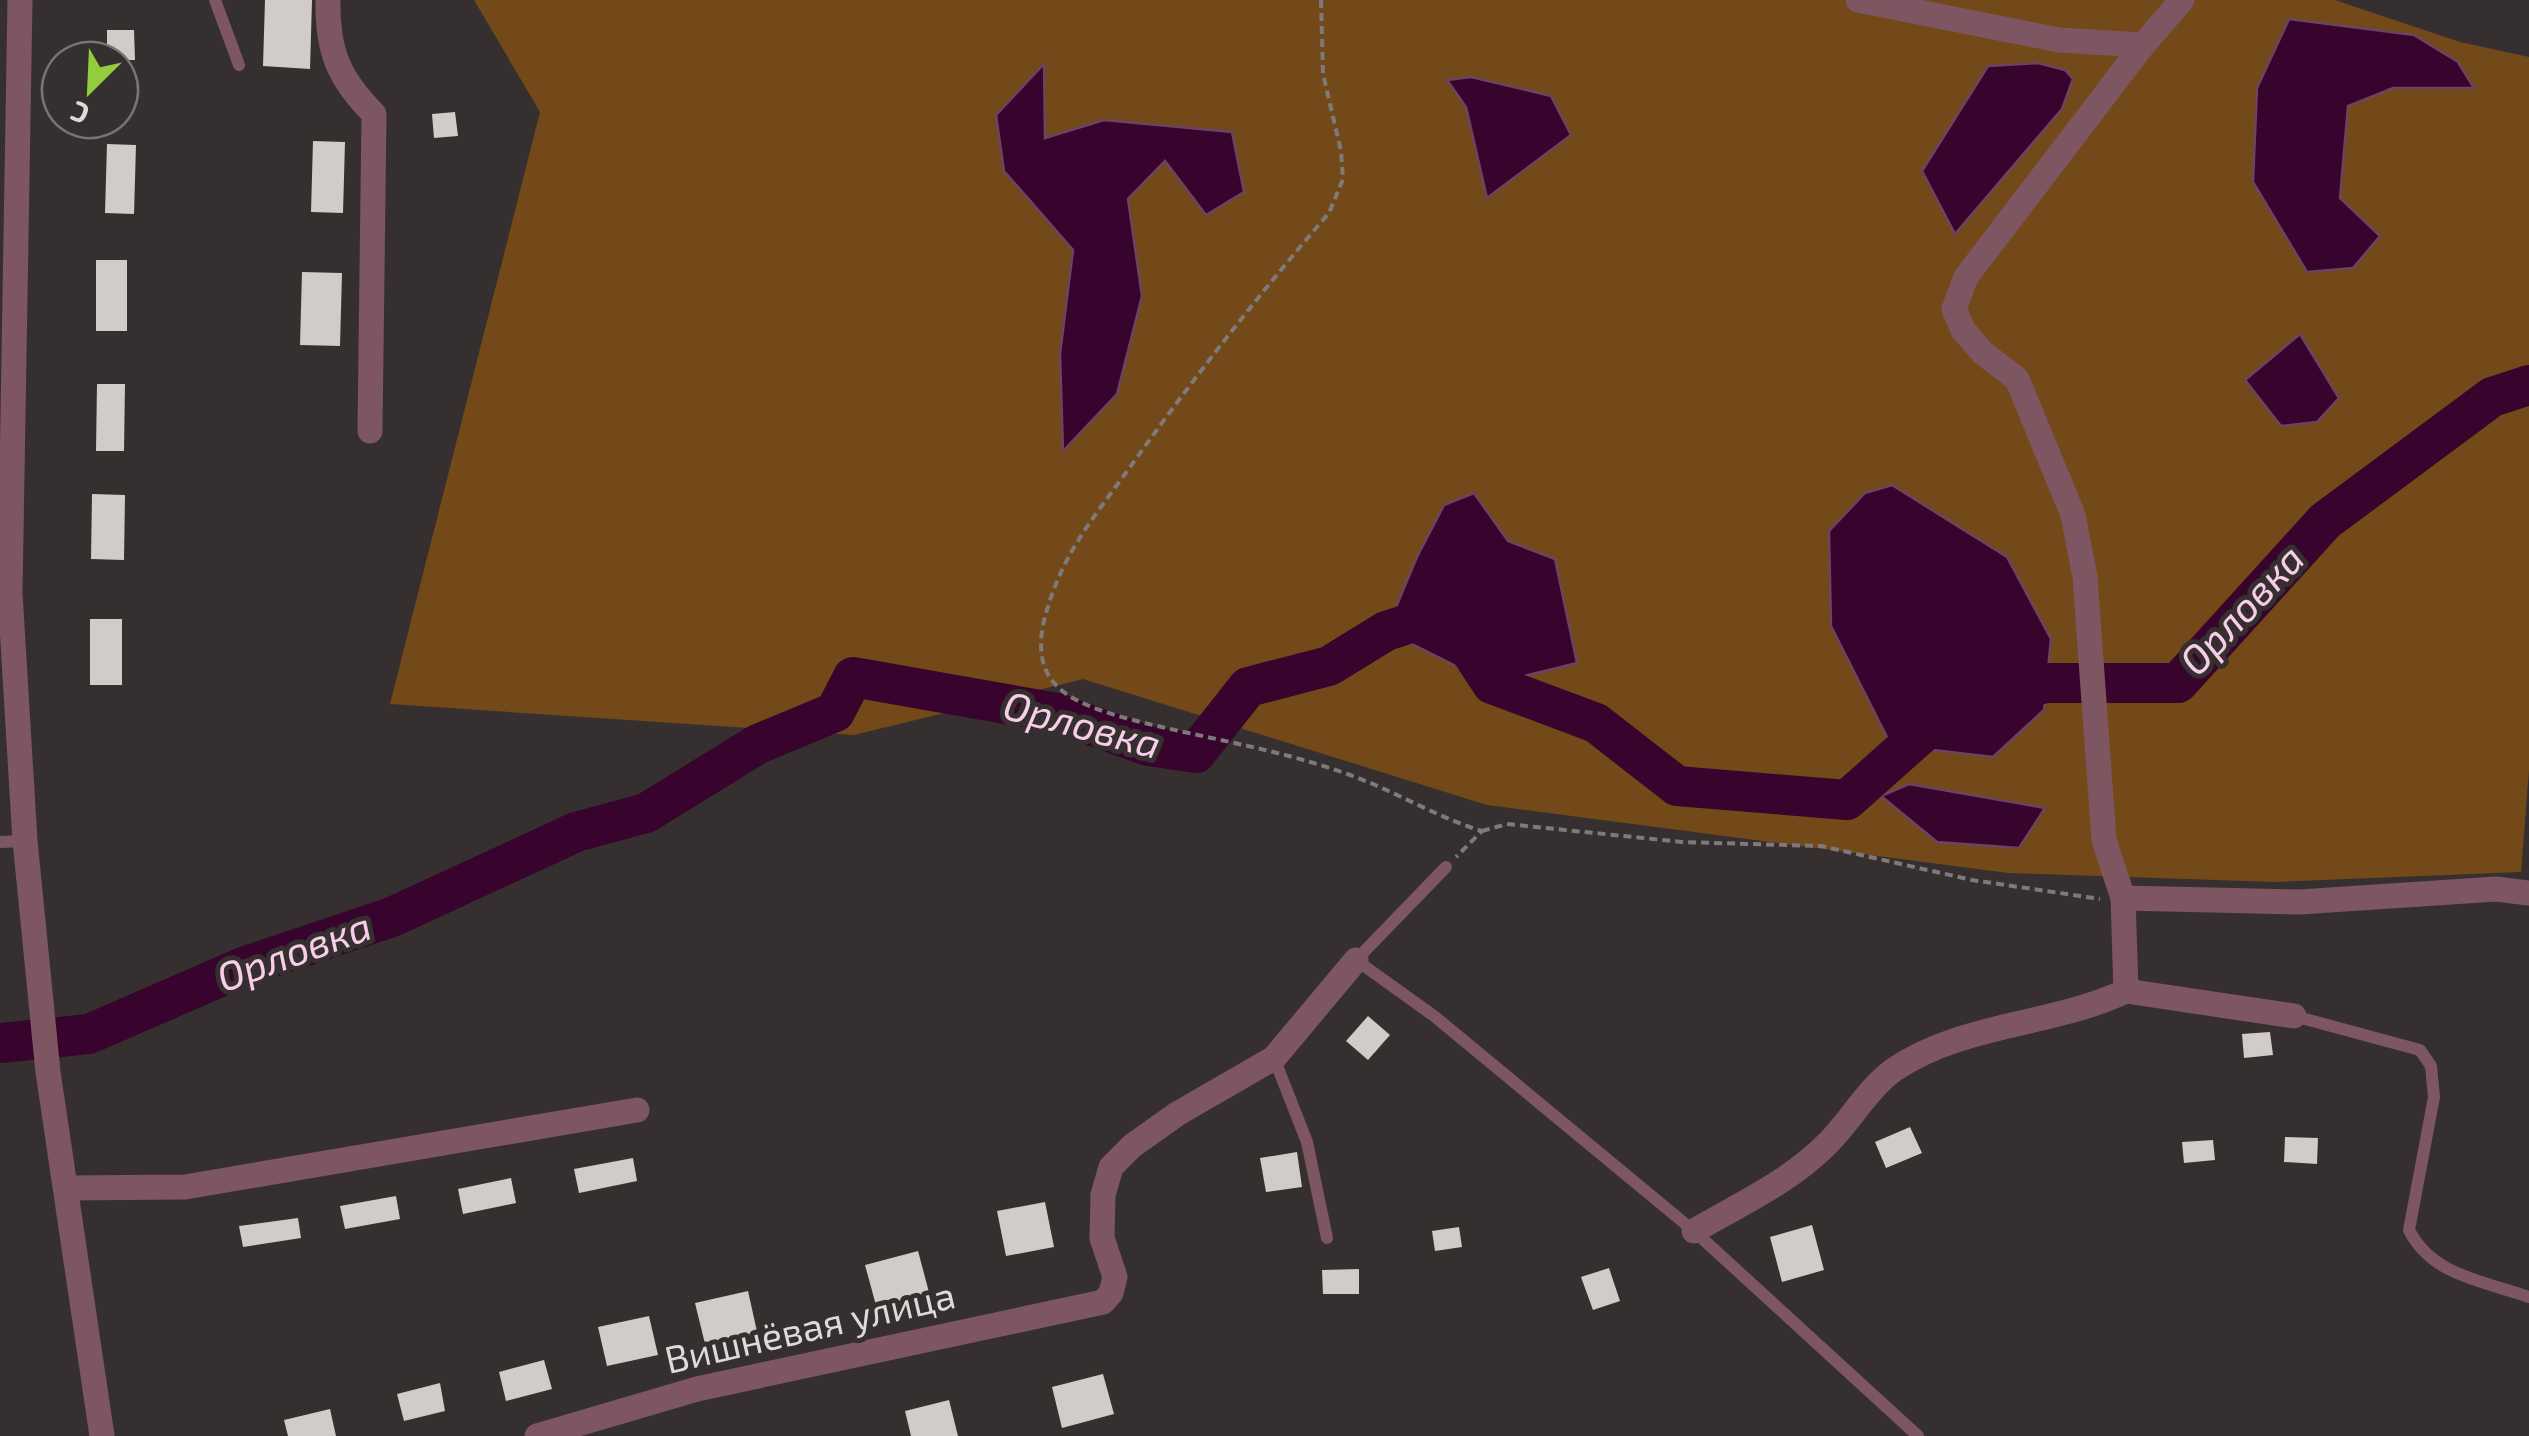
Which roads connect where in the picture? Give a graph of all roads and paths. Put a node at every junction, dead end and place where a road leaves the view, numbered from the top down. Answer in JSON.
{"nodes":[{"id":1,"x":20,"y":0,"type":"edge"},
{"id":2,"x":215,"y":0,"type":"edge"},
{"id":3,"x":328,"y":0,"type":"edge"},
{"id":4,"x":1321,"y":0,"type":"edge"},
{"id":5,"x":1858,"y":0,"type":"edge"},
{"id":6,"x":2182,"y":0,"type":"edge"},
{"id":7,"x":2142,"y":45,"type":"junction"},
{"id":8,"x":239,"y":65,"type":"dead end"},
{"id":9,"x":9,"y":77,"type":"edge"},
{"id":10,"x":8,"y":215,"type":"edge"},
{"id":11,"x":370,"y":431,"type":"dead end"},
{"id":12,"x":1482,"y":831,"type":"junction"},
{"id":13,"x":12,"y":842,"type":"edge"},
{"id":14,"x":1446,"y":867,"type":"joint"},
{"id":15,"x":2529,"y":894,"type":"edge"},
{"id":16,"x":2123,"y":898,"type":"junction"},
{"id":17,"x":1356,"y":960,"type":"junction"},
{"id":18,"x":2126,"y":991,"type":"junction"},
{"id":19,"x":2294,"y":1016,"type":"joint"},
{"id":20,"x":1274,"y":1058,"type":"junction"},
{"id":21,"x":637,"y":1110,"type":"dead end"},
{"id":22,"x":68,"y":1188,"type":"junction"},
{"id":23,"x":1694,"y":1232,"type":"junction"},
{"id":24,"x":1328,"y":1238,"type":"dead end"},
{"id":25,"x":2529,"y":1296,"type":"edge"},
{"id":26,"x":102,"y":1436,"type":"edge"},
{"id":27,"x":536,"y":1436,"type":"edge"},
{"id":28,"x":1918,"y":1436,"type":"edge"}],
"edges":[{"from":1,"to":9,"type":"street"},
{"from":2,"to":8,"type":"lane"},
{"from":3,"to":11,"type":"street"},
{"from":4,"to":12,"type":"path"},
{"from":5,"to":7,"type":"street"},
{"from":6,"to":7,"type":"street"},
{"from":7,"to":16,"type":"street"},
{"from":9,"to":10,"type":"street"},
{"from":10,"to":13,"type":"street"},
{"from":12,"to":14,"type":"path"},
{"from":12,"to":16,"type":"path"},
{"from":13,"to":22,"type":"street"},
{"from":14,"to":17,"type":"lane"},
{"from":15,"to":16,"type":"street"},
{"from":16,"to":18,"type":"street"},
{"from":17,"to":20,"type":"street"},
{"from":17,"to":23,"type":"lane"},
{"from":18,"to":19,"type":"street"},
{"from":18,"to":23,"type":"street"},
{"from":19,"to":25,"type":"lane"},
{"from":20,"to":24,"type":"lane"},
{"from":20,"to":27,"type":"street","name":"Вишнёвая улица"},
{"from":21,"to":22,"type":"street"},
{"from":22,"to":26,"type":"street"},
{"from":23,"to":28,"type":"lane"}]}
